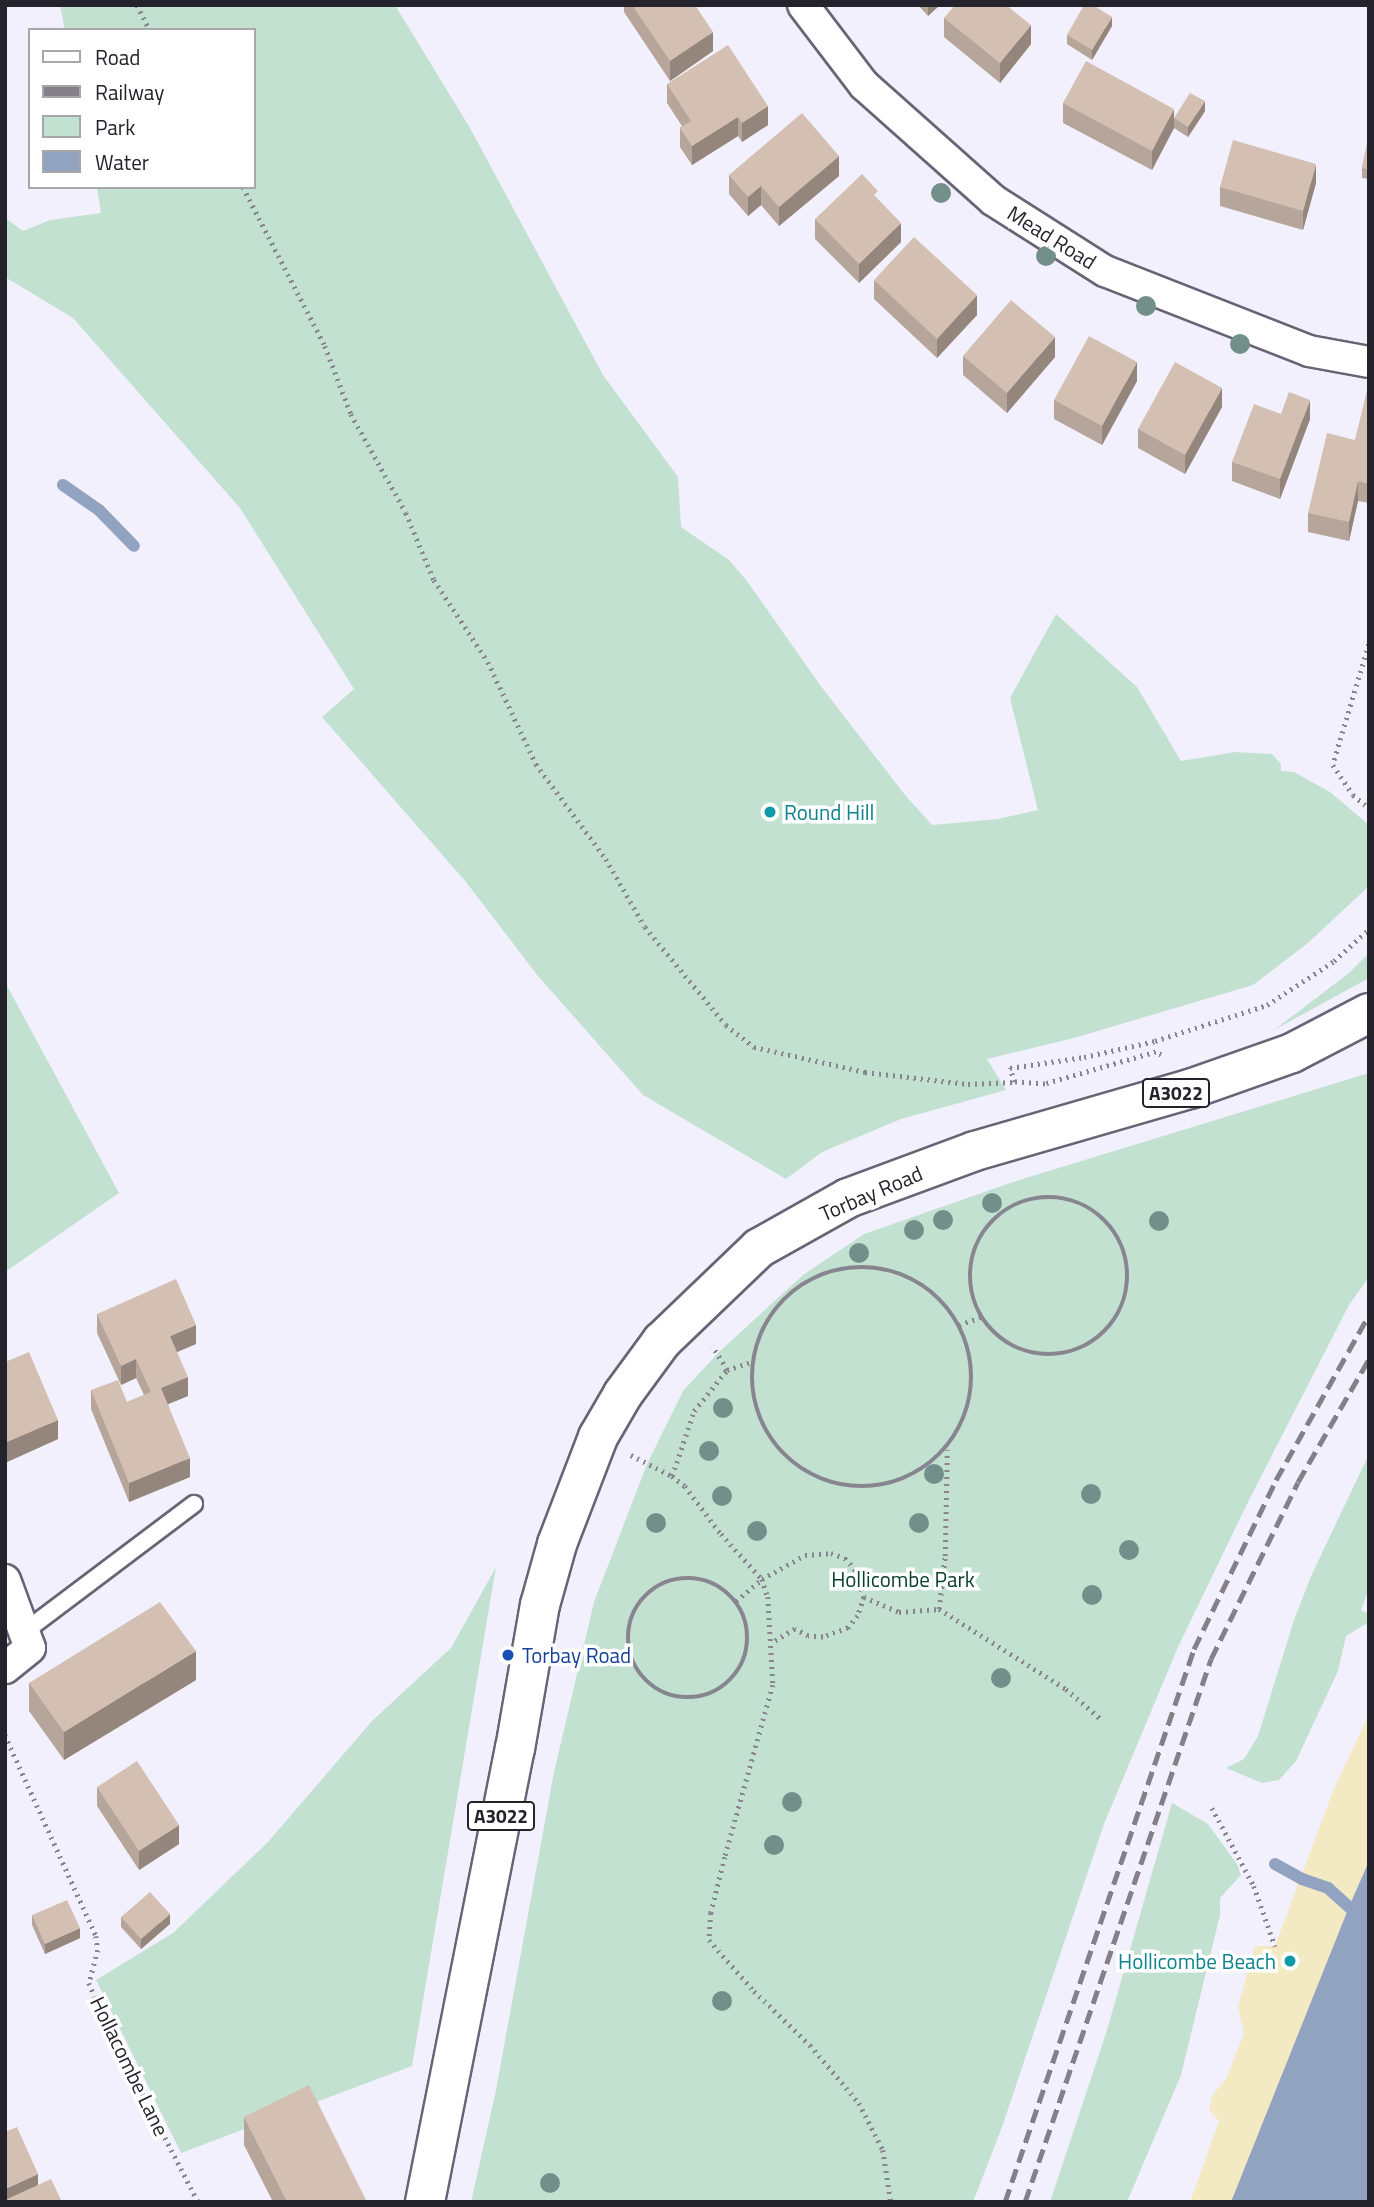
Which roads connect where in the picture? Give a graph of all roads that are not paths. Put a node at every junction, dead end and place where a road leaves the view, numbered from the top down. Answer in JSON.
{"nodes":[{"id":1,"x":803,"y":5,"type":"edge"},
{"id":2,"x":1369,"y":362,"type":"edge"},
{"id":3,"x":1369,"y":1013,"type":"edge"},
{"id":4,"x":194,"y":1504,"type":"dead end"},
{"id":5,"x":5,"y":1580,"type":"edge"},
{"id":6,"x":24,"y":1632,"type":"junction"},
{"id":7,"x":5,"y":1668,"type":"edge"},
{"id":8,"x":425,"y":2202,"type":"edge"}],
"edges":[{"from":1,"to":2,"type":"street","name":"Mead Road"},
{"from":3,"to":8,"type":"main road","name":"Torbay Road","number":"A3022"},
{"from":4,"to":6,"type":"lane"},
{"from":5,"to":6,"type":"street"},
{"from":6,"to":7,"type":"street"}]}
